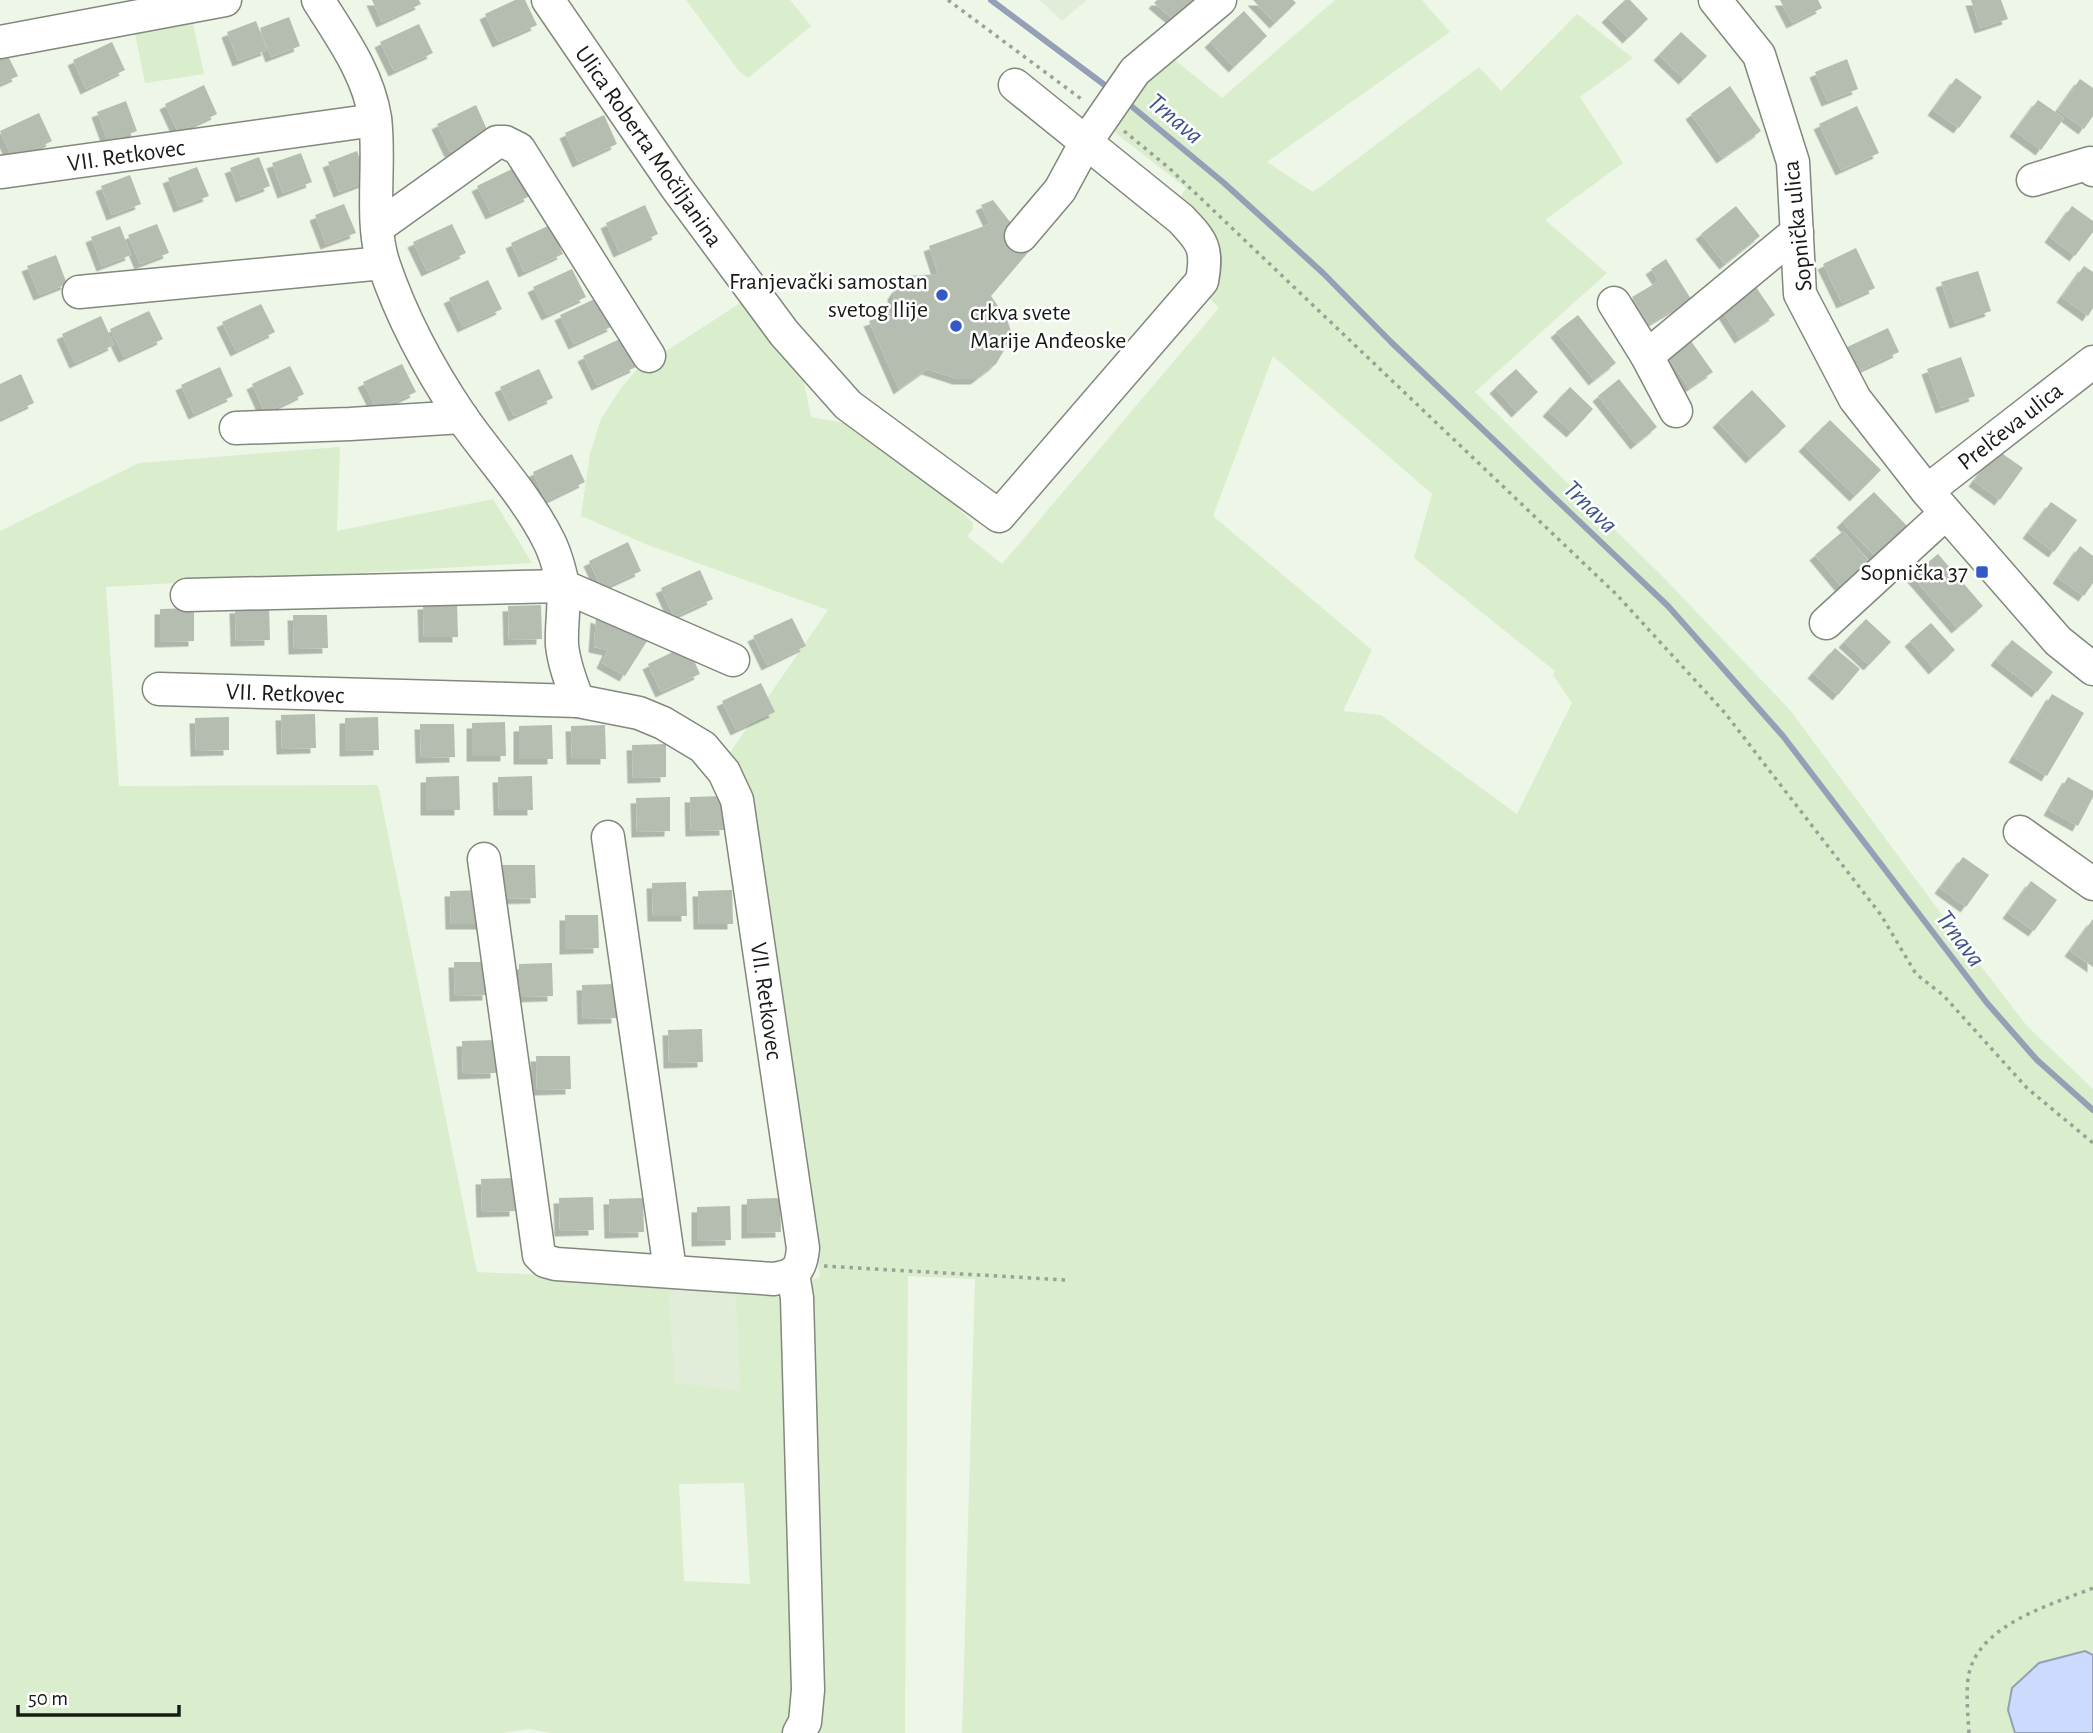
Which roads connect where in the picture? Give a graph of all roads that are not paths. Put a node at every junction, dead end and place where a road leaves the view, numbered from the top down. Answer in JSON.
{"nodes":[{"id":1,"x":225,"y":0,"type":"edge"},
{"id":2,"x":318,"y":0,"type":"edge"},
{"id":3,"x":548,"y":0,"type":"edge"},
{"id":4,"x":1220,"y":0,"type":"edge"},
{"id":5,"x":1715,"y":0,"type":"edge"},
{"id":6,"x":0,"y":42,"type":"edge"},
{"id":7,"x":1015,"y":85,"type":"dead end"},
{"id":8,"x":375,"y":120,"type":"junction"},
{"id":9,"x":1086,"y":142,"type":"junction"},
{"id":10,"x":2093,"y":170,"type":"edge"},
{"id":11,"x":2,"y":172,"type":"dead end"},
{"id":12,"x":2034,"y":180,"type":"dead end"},
{"id":13,"x":378,"y":227,"type":"junction"},
{"id":14,"x":1797,"y":232,"type":"junction"},
{"id":15,"x":1021,"y":236,"type":"dead end"},
{"id":16,"x":383,"y":263,"type":"junction"},
{"id":17,"x":79,"y":292,"type":"dead end"},
{"id":18,"x":1614,"y":303,"type":"dead end"},
{"id":19,"x":649,"y":356,"type":"dead end"},
{"id":20,"x":1647,"y":356,"type":"junction"},
{"id":21,"x":2093,"y":362,"type":"edge"},
{"id":22,"x":1676,"y":411,"type":"dead end"},
{"id":23,"x":462,"y":416,"type":"junction"},
{"id":24,"x":236,"y":428,"type":"dead end"},
{"id":25,"x":1937,"y":502,"type":"junction"},
{"id":26,"x":563,"y":586,"type":"junction"},
{"id":27,"x":187,"y":595,"type":"dead end"},
{"id":28,"x":1826,"y":623,"type":"dead end"},
{"id":29,"x":733,"y":660,"type":"dead end"},
{"id":30,"x":2093,"y":669,"type":"edge"},
{"id":31,"x":159,"y":689,"type":"dead end"},
{"id":32,"x":578,"y":701,"type":"junction"},
{"id":33,"x":2020,"y":832,"type":"dead end"},
{"id":34,"x":608,"y":837,"type":"dead end"},
{"id":35,"x":484,"y":859,"type":"dead end"},
{"id":36,"x":2093,"y":884,"type":"edge"},
{"id":37,"x":797,"y":1269,"type":"junction"},
{"id":38,"x":670,"y":1270,"type":"junction"},
{"id":39,"x":799,"y":1733,"type":"edge"}],
"edges":[{"from":1,"to":6,"type":"street"},
{"from":2,"to":8,"type":"street"},
{"from":3,"to":9,"type":"street","name":"Ulica Roberta Močiljanina"},
{"from":4,"to":9,"type":"street"},
{"from":5,"to":14,"type":"street","name":"Sopnička ulica"},
{"from":7,"to":9,"type":"street"},
{"from":8,"to":11,"type":"street","name":"VII. Retkovec"},
{"from":8,"to":13,"type":"street"},
{"from":9,"to":15,"type":"street"},
{"from":10,"to":12,"type":"street"},
{"from":13,"to":16,"type":"street"},
{"from":13,"to":19,"type":"street"},
{"from":14,"to":20,"type":"street"},
{"from":14,"to":25,"type":"street","name":"Sopnička ulica"},
{"from":16,"to":17,"type":"street"},
{"from":16,"to":23,"type":"street"},
{"from":18,"to":20,"type":"street"},
{"from":20,"to":22,"type":"street"},
{"from":21,"to":25,"type":"street","name":"Prelčeva ulica"},
{"from":23,"to":24,"type":"street"},
{"from":23,"to":26,"type":"street"},
{"from":25,"to":28,"type":"street"},
{"from":25,"to":30,"type":"street","name":"Sopnička ulica"},
{"from":26,"to":27,"type":"street"},
{"from":26,"to":29,"type":"street"},
{"from":26,"to":32,"type":"street"},
{"from":31,"to":32,"type":"street","name":"VII. Retkovec"},
{"from":32,"to":37,"type":"street","name":"VII. Retkovec"},
{"from":33,"to":36,"type":"street"},
{"from":34,"to":38,"type":"street"},
{"from":35,"to":38,"type":"street"},
{"from":37,"to":38,"type":"street"},
{"from":37,"to":39,"type":"street","name":"VII. Retkovec"}]}
